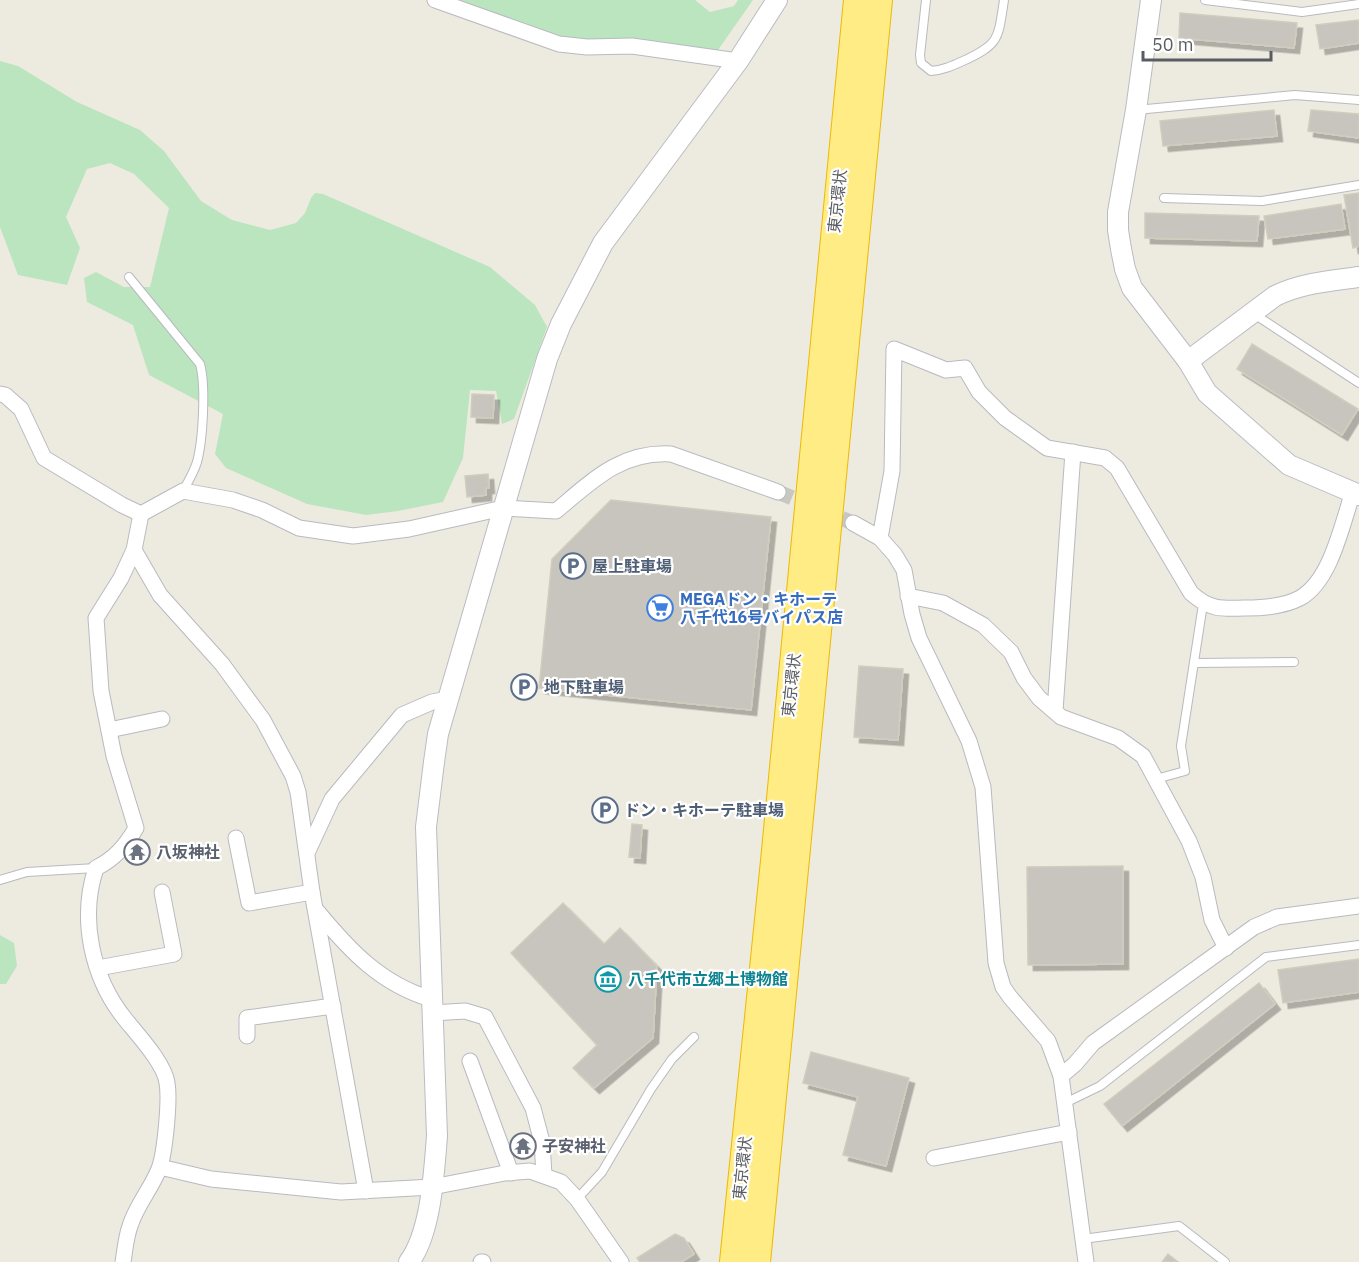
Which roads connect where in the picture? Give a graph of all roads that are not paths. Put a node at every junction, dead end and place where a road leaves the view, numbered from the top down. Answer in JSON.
{"nodes":[{"id":1,"x":435,"y":0,"type":"edge"},
{"id":2,"x":777,"y":0,"type":"edge"},
{"id":3,"x":857,"y":0,"type":"edge"},
{"id":4,"x":879,"y":0,"type":"edge"},
{"id":5,"x":926,"y":0,"type":"edge"},
{"id":6,"x":1005,"y":0,"type":"edge"},
{"id":7,"x":1151,"y":0,"type":"edge"},
{"id":8,"x":1205,"y":0,"type":"edge"},
{"id":9,"x":1359,"y":4,"type":"edge"},
{"id":10,"x":738,"y":61,"type":"junction"},
{"id":11,"x":1359,"y":100,"type":"edge"},
{"id":12,"x":1136,"y":110,"type":"junction"},
{"id":13,"x":1359,"y":185,"type":"edge"},
{"id":14,"x":1164,"y":198,"type":"dead end"},
{"id":15,"x":129,"y":277,"type":"dead end"},
{"id":16,"x":1359,"y":277,"type":"edge"},
{"id":17,"x":1253,"y":313,"type":"junction"},
{"id":18,"x":1188,"y":361,"type":"junction"},
{"id":19,"x":1359,"y":383,"type":"edge"},
{"id":20,"x":0,"y":394,"type":"edge"},
{"id":21,"x":1073,"y":452,"type":"junction"},
{"id":22,"x":183,"y":491,"type":"junction"},
{"id":23,"x":778,"y":492,"type":"tunnel mouth"},
{"id":24,"x":1356,"y":494,"type":"edge"},
{"id":25,"x":504,"y":508,"type":"junction"},
{"id":26,"x":141,"y":514,"type":"junction"},
{"id":27,"x":853,"y":523,"type":"tunnel mouth"},
{"id":28,"x":880,"y":538,"type":"junction"},
{"id":29,"x":134,"y":550,"type":"junction"},
{"id":30,"x":908,"y":596,"type":"junction"},
{"id":31,"x":1203,"y":604,"type":"junction"},
{"id":32,"x":1294,"y":662,"type":"dead end"},
{"id":33,"x":1194,"y":663,"type":"junction"},
{"id":34,"x":449,"y":699,"type":"junction"},
{"id":35,"x":1055,"y":711,"type":"junction"},
{"id":36,"x":162,"y":719,"type":"dead end"},
{"id":37,"x":109,"y":730,"type":"junction"},
{"id":38,"x":1156,"y":779,"type":"junction"},
{"id":39,"x":236,"y":838,"type":"dead end"},
{"id":40,"x":308,"y":854,"type":"junction"},
{"id":41,"x":96,"y":868,"type":"junction"},
{"id":42,"x":0,"y":880,"type":"edge"},
{"id":43,"x":162,"y":892,"type":"dead end"},
{"id":44,"x":312,"y":892,"type":"junction"},
{"id":45,"x":1359,"y":906,"type":"edge"},
{"id":46,"x":315,"y":909,"type":"junction"},
{"id":47,"x":1359,"y":945,"type":"edge"},
{"id":48,"x":1226,"y":948,"type":"junction"},
{"id":49,"x":98,"y":968,"type":"junction"},
{"id":50,"x":333,"y":1006,"type":"junction"},
{"id":51,"x":432,"y":1006,"type":"junction"},
{"id":52,"x":247,"y":1036,"type":"dead end"},
{"id":53,"x":694,"y":1037,"type":"dead end"},
{"id":54,"x":470,"y":1060,"type":"dead end"},
{"id":55,"x":1061,"y":1076,"type":"junction"},
{"id":56,"x":1065,"y":1103,"type":"junction"},
{"id":57,"x":1069,"y":1132,"type":"junction"},
{"id":58,"x":934,"y":1158,"type":"dead end"},
{"id":59,"x":160,"y":1167,"type":"junction"},
{"id":60,"x":511,"y":1173,"type":"junction"},
{"id":61,"x":544,"y":1175,"type":"junction"},
{"id":62,"x":432,"y":1186,"type":"junction"},
{"id":63,"x":366,"y":1191,"type":"junction"},
{"id":64,"x":577,"y":1199,"type":"junction"},
{"id":65,"x":1083,"y":1239,"type":"junction"},
{"id":66,"x":413,"y":1259,"type":"edge"},
{"id":67,"x":123,"y":1262,"type":"edge"},
{"id":68,"x":621,"y":1262,"type":"edge"},
{"id":69,"x":733,"y":1262,"type":"edge"},
{"id":70,"x":757,"y":1262,"type":"edge"},
{"id":71,"x":1086,"y":1262,"type":"edge"},
{"id":72,"x":1225,"y":1262,"type":"edge"}],
"edges":[{"from":1,"to":10,"type":"street"},
{"from":2,"to":10,"type":"street"},
{"from":3,"to":69,"type":"highway","name":"東京環状"},
{"from":4,"to":70,"type":"highway","name":"東京環状"},
{"from":5,"to":6,"type":"lane"},
{"from":7,"to":12,"type":"street"},
{"from":8,"to":9,"type":"lane"},
{"from":10,"to":25,"type":"street"},
{"from":11,"to":12,"type":"lane"},
{"from":12,"to":18,"type":"street"},
{"from":13,"to":14,"type":"lane"},
{"from":15,"to":22,"type":"lane"},
{"from":16,"to":17,"type":"street"},
{"from":17,"to":18,"type":"street"},
{"from":17,"to":19,"type":"lane"},
{"from":18,"to":24,"type":"street"},
{"from":20,"to":26,"type":"street"},
{"from":21,"to":28,"type":"street"},
{"from":21,"to":31,"type":"street"},
{"from":21,"to":35,"type":"street"},
{"from":22,"to":25,"type":"street"},
{"from":22,"to":26,"type":"street"},
{"from":23,"to":25,"type":"street"},
{"from":24,"to":31,"type":"street"},
{"from":25,"to":34,"type":"street"},
{"from":26,"to":29,"type":"street"},
{"from":27,"to":28,"type":"street"},
{"from":28,"to":30,"type":"street"},
{"from":29,"to":37,"type":"street"},
{"from":29,"to":40,"type":"street"},
{"from":30,"to":35,"type":"street"},
{"from":30,"to":55,"type":"street"},
{"from":31,"to":33,"type":"lane"},
{"from":32,"to":33,"type":"lane"},
{"from":33,"to":38,"type":"lane"},
{"from":34,"to":40,"type":"street"},
{"from":34,"to":51,"type":"street"},
{"from":35,"to":38,"type":"street"},
{"from":36,"to":37,"type":"street"},
{"from":37,"to":41,"type":"street"},
{"from":38,"to":48,"type":"street"},
{"from":39,"to":44,"type":"street"},
{"from":40,"to":44,"type":"street"},
{"from":41,"to":42,"type":"lane"},
{"from":41,"to":49,"type":"street"},
{"from":43,"to":49,"type":"street"},
{"from":44,"to":46,"type":"street"},
{"from":45,"to":48,"type":"street"},
{"from":46,"to":50,"type":"street"},
{"from":46,"to":51,"type":"street"},
{"from":47,"to":56,"type":"lane"},
{"from":48,"to":55,"type":"street"},
{"from":49,"to":59,"type":"street"},
{"from":50,"to":52,"type":"street"},
{"from":50,"to":63,"type":"street"},
{"from":51,"to":61,"type":"street"},
{"from":51,"to":62,"type":"street"},
{"from":53,"to":64,"type":"lane"},
{"from":54,"to":60,"type":"street"},
{"from":55,"to":56,"type":"street"},
{"from":56,"to":57,"type":"street"},
{"from":57,"to":58,"type":"street"},
{"from":57,"to":65,"type":"street"},
{"from":59,"to":63,"type":"street"},
{"from":59,"to":67,"type":"street"},
{"from":60,"to":61,"type":"street"},
{"from":60,"to":62,"type":"street"},
{"from":61,"to":64,"type":"street"},
{"from":62,"to":63,"type":"street"},
{"from":62,"to":66,"type":"street"},
{"from":64,"to":68,"type":"street"},
{"from":65,"to":71,"type":"street"},
{"from":65,"to":72,"type":"lane"}]}
